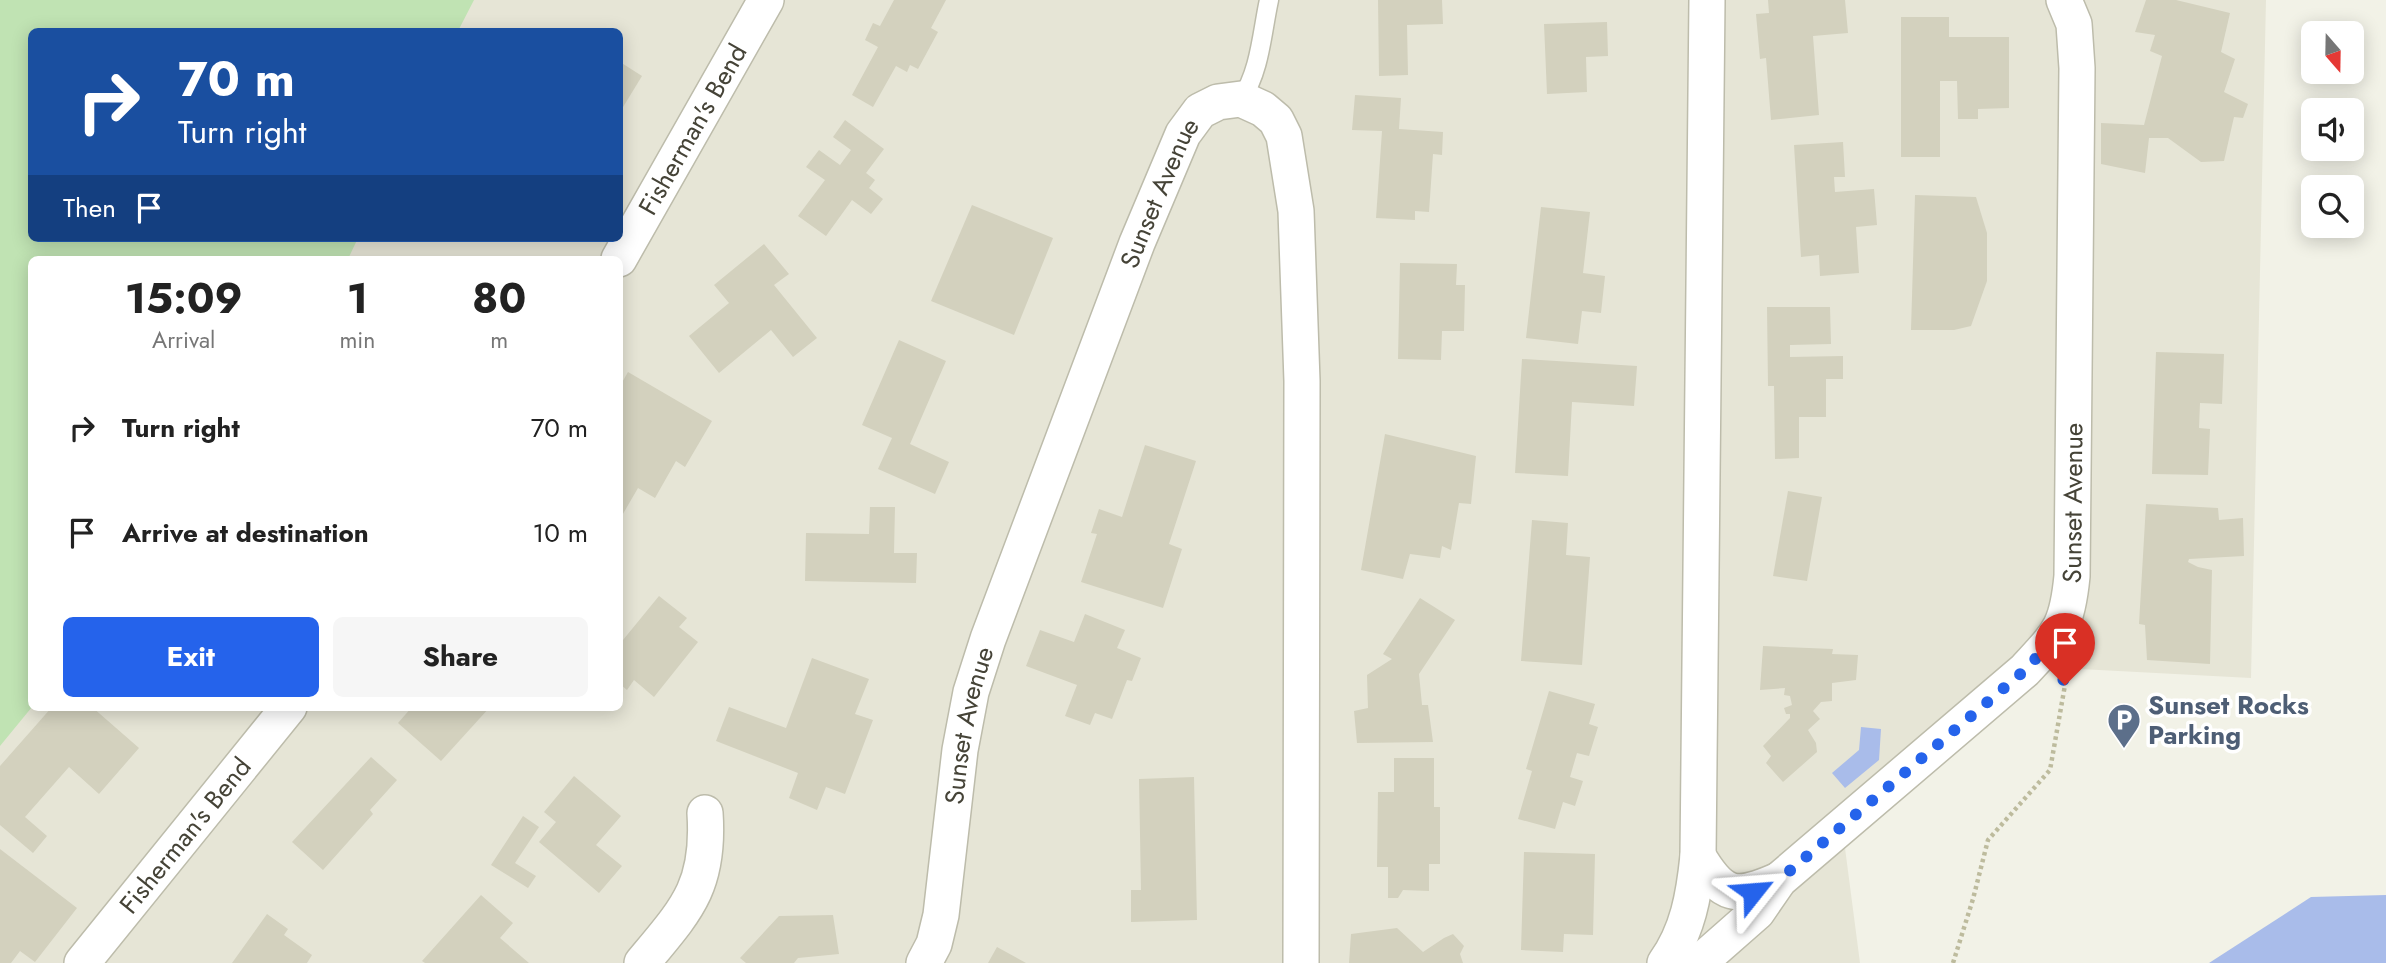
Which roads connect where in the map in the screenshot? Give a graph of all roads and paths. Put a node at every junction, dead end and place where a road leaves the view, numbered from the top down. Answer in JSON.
{"nodes":[{"id":1,"x":766,"y":0,"type":"edge"},
{"id":2,"x":1269,"y":0,"type":"edge"},
{"id":3,"x":1707,"y":0,"type":"edge"},
{"id":4,"x":2064,"y":0,"type":"edge"},
{"id":5,"x":1241,"y":99,"type":"junction"},
{"id":6,"x":621,"y":256,"type":"edge"},
{"id":7,"x":2052,"y":641,"type":"junction"},
{"id":8,"x":286,"y":711,"type":"edge"},
{"id":9,"x":705,"y":813,"type":"dead end"},
{"id":10,"x":1698,"y":856,"type":"junction"},
{"id":11,"x":1779,"y":880,"type":"junction"},
{"id":12,"x":82,"y":963,"type":"edge"},
{"id":13,"x":642,"y":963,"type":"edge"},
{"id":14,"x":924,"y":963,"type":"edge"},
{"id":15,"x":1301,"y":963,"type":"edge"},
{"id":16,"x":1665,"y":963,"type":"edge"},
{"id":17,"x":1699,"y":963,"type":"edge"},
{"id":18,"x":1953,"y":963,"type":"edge"}],
"edges":[{"from":1,"to":6,"type":"street","name":"Fisherman's Bend"},
{"from":2,"to":5,"type":"lane"},
{"from":3,"to":10,"type":"street"},
{"from":4,"to":7,"type":"street","name":"Sunset Avenue"},
{"from":5,"to":14,"type":"street","name":"Sunset Avenue"},
{"from":5,"to":15,"type":"street"},
{"from":7,"to":11,"type":"street","name":"Sunset Avenue"},
{"from":7,"to":18,"type":"path"},
{"from":8,"to":12,"type":"street","name":"Fisherman's Bend"},
{"from":9,"to":13,"type":"street"},
{"from":10,"to":11,"type":"street","name":"Sunset Avenue"},
{"from":10,"to":16,"type":"street"},
{"from":11,"to":17,"type":"street","name":"Sunset Avenue"}]}
